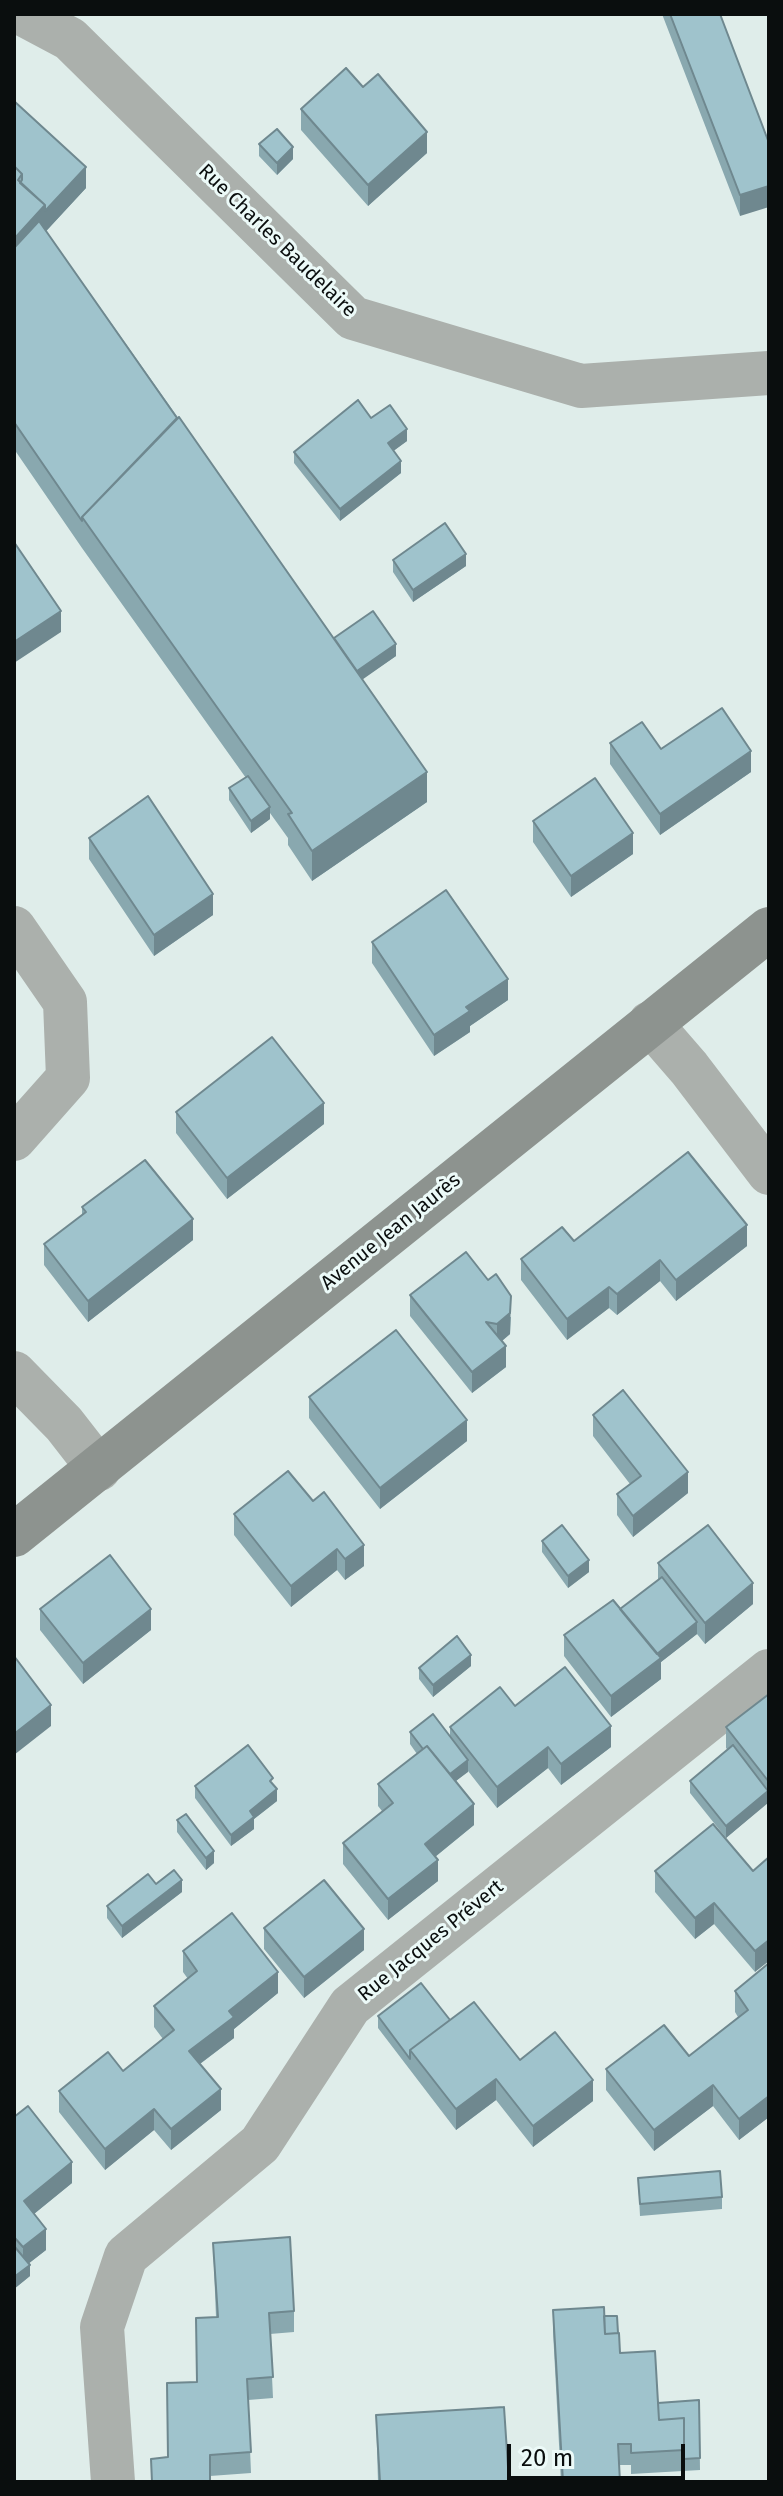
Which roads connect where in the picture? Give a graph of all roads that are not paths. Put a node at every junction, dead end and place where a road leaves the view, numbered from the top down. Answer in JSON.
{"nodes":[{"id":1,"x":23,"y":14,"type":"edge"},
{"id":2,"x":769,"y":373,"type":"edge"},
{"id":3,"x":14,"y":928,"type":"edge"},
{"id":4,"x":769,"y":929,"type":"edge"},
{"id":5,"x":650,"y":1023,"type":"junction"},
{"id":6,"x":14,"y":1139,"type":"edge"},
{"id":7,"x":769,"y":1173,"type":"edge"},
{"id":8,"x":14,"y":1373,"type":"edge"},
{"id":9,"x":99,"y":1469,"type":"junction"},
{"id":10,"x":14,"y":1535,"type":"edge"},
{"id":11,"x":769,"y":1671,"type":"edge"},
{"id":12,"x":113,"y":2482,"type":"edge"}],
"edges":[{"from":1,"to":2,"type":"street","name":"Rue Charles Baudelaire"},
{"from":3,"to":6,"type":"street"},
{"from":4,"to":5,"type":"main road","name":"Avenue Jean Jaurès"},
{"from":5,"to":7,"type":"street"},
{"from":5,"to":9,"type":"main road","name":"Avenue Jean Jaurès"},
{"from":8,"to":9,"type":"street"},
{"from":9,"to":10,"type":"main road","name":"Avenue Jean Jaurès"},
{"from":11,"to":12,"type":"street","name":"Rue Jacques Prévert"}]}
